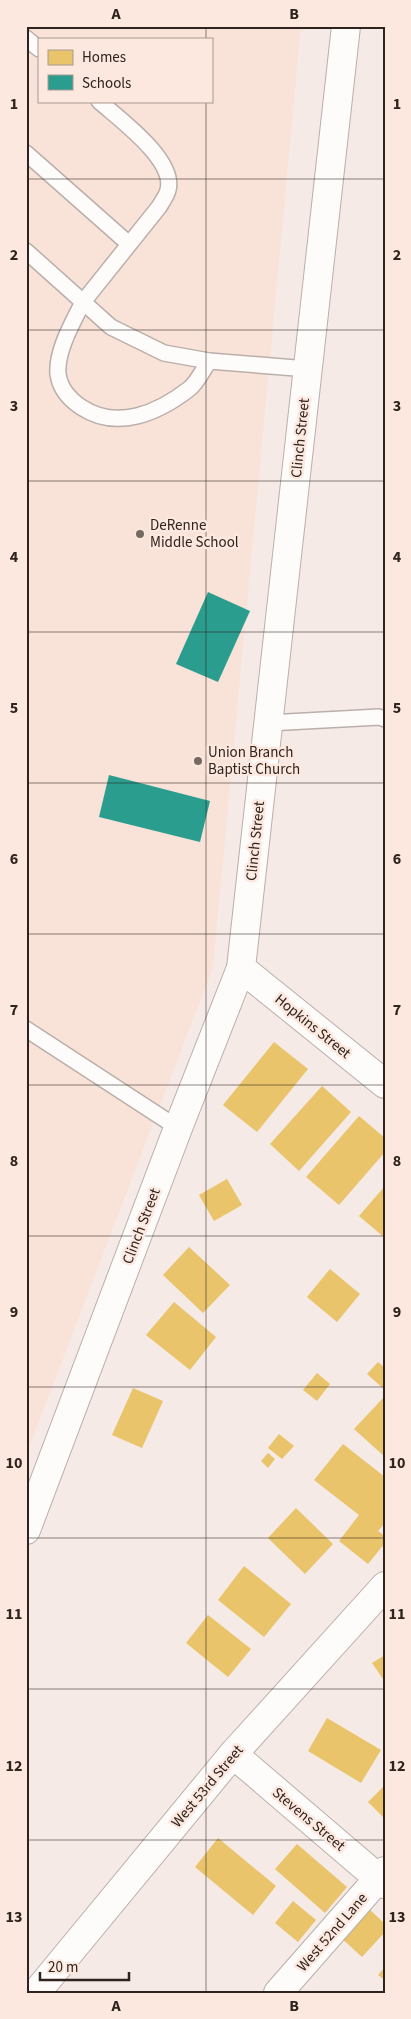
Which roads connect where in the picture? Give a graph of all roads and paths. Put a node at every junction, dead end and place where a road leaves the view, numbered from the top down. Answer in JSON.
{"nodes":[{"id":1,"x":346,"y":26,"type":"edge"},
{"id":2,"x":26,"y":38,"type":"edge"},
{"id":3,"x":38,"y":48,"type":"edge"},
{"id":4,"x":100,"y":102,"type":"edge"},
{"id":5,"x":26,"y":153,"type":"edge"},
{"id":6,"x":129,"y":244,"type":"junction"},
{"id":7,"x":26,"y":251,"type":"edge"},
{"id":8,"x":83,"y":302,"type":"junction"},
{"id":9,"x":209,"y":361,"type":"junction"},
{"id":10,"x":308,"y":369,"type":"junction"},
{"id":11,"x":385,"y":719,"type":"edge"},
{"id":12,"x":268,"y":724,"type":"junction"},
{"id":13,"x":241,"y":968,"type":"junction"},
{"id":14,"x":26,"y":1029,"type":"edge"},
{"id":15,"x":385,"y":1084,"type":"edge"},
{"id":16,"x":178,"y":1128,"type":"junction"},
{"id":17,"x":26,"y":1530,"type":"edge"},
{"id":18,"x":385,"y":1586,"type":"edge"},
{"id":19,"x":233,"y":1754,"type":"junction"},
{"id":20,"x":383,"y":1878,"type":"edge"},
{"id":21,"x":36,"y":1993,"type":"edge"},
{"id":22,"x":278,"y":1993,"type":"edge"}],
"edges":[{"from":1,"to":10,"type":"street","name":"Clinch Street"},
{"from":2,"to":3,"type":"lane"},
{"from":4,"to":6,"type":"lane"},
{"from":5,"to":6,"type":"lane"},
{"from":6,"to":8,"type":"lane"},
{"from":7,"to":8,"type":"lane"},
{"from":8,"to":9,"type":"lane"},
{"from":8,"to":9,"type":"lane"},
{"from":9,"to":10,"type":"lane"},
{"from":10,"to":12,"type":"street","name":"Clinch Street"},
{"from":11,"to":12,"type":"lane"},
{"from":12,"to":13,"type":"street","name":"Clinch Street"},
{"from":13,"to":15,"type":"street","name":"Hopkins Street"},
{"from":13,"to":16,"type":"street","name":"Clinch Street"},
{"from":14,"to":16,"type":"lane"},
{"from":16,"to":17,"type":"street","name":"Clinch Street"},
{"from":18,"to":19,"type":"street","name":"West 53rd Street"},
{"from":19,"to":20,"type":"street","name":"Stevens Street"},
{"from":19,"to":21,"type":"street","name":"West 53rd Street"},
{"from":20,"to":22,"type":"street","name":"West 52nd Lane"}]}
